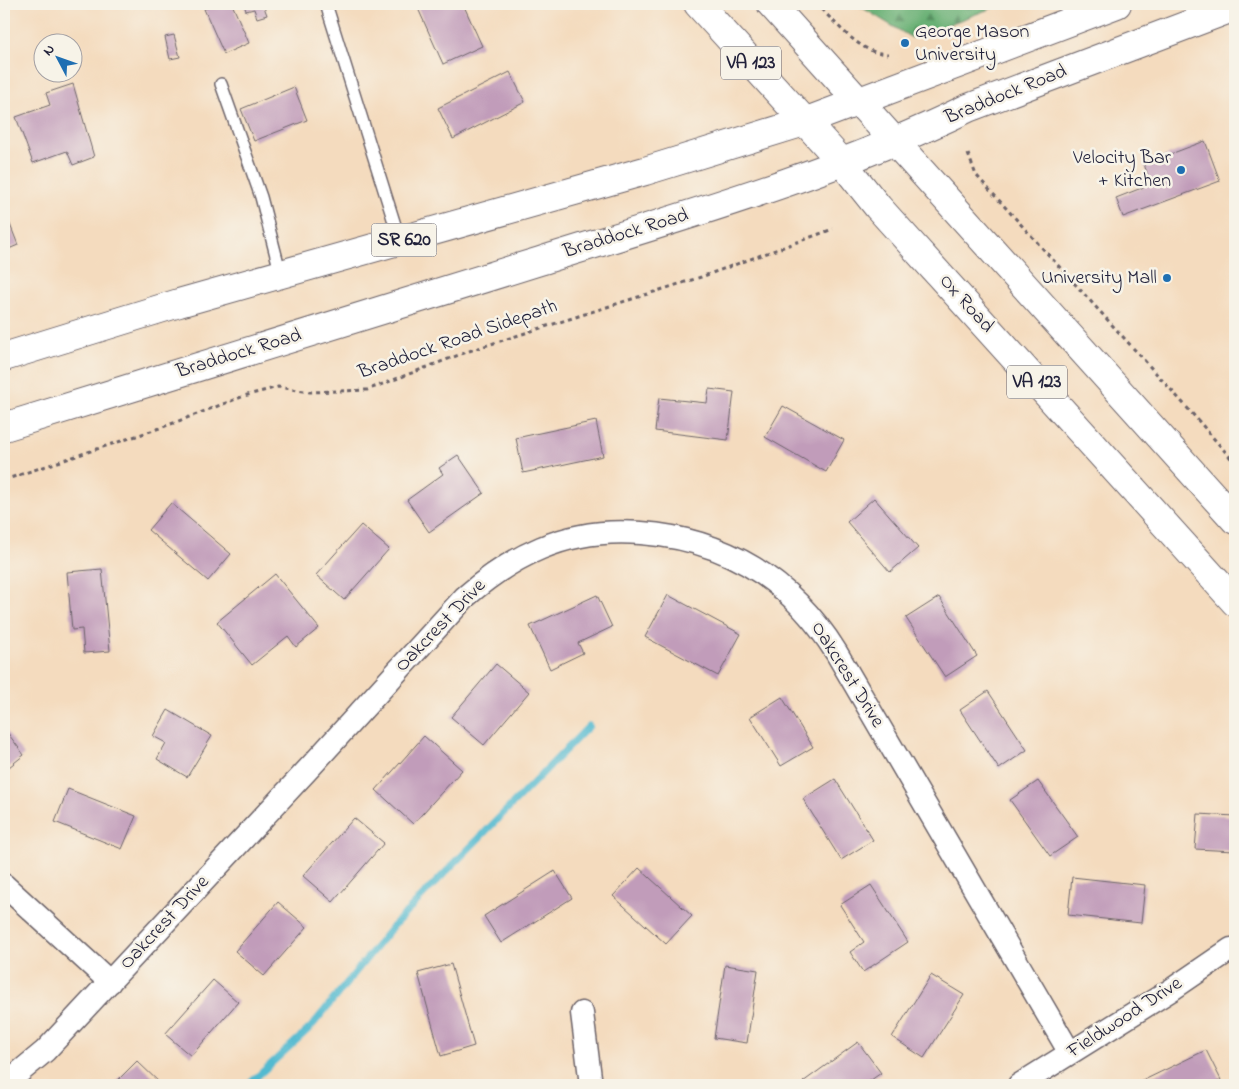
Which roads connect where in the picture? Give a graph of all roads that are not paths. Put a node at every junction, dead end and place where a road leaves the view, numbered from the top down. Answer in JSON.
{"nodes":[{"id":1,"x":326,"y":4,"type":"edge"},
{"id":2,"x":698,"y":4,"type":"edge"},
{"id":3,"x":771,"y":4,"type":"edge"},
{"id":4,"x":1117,"y":4,"type":"edge"},
{"id":5,"x":1235,"y":7,"type":"edge"},
{"id":6,"x":221,"y":84,"type":"dead end"},
{"id":7,"x":859,"y":100,"type":"junction"},
{"id":8,"x":804,"y":122,"type":"junction"},
{"id":9,"x":894,"y":140,"type":"junction"},
{"id":10,"x":840,"y":162,"type":"junction"},
{"id":11,"x":400,"y":241,"type":"junction"},
{"id":12,"x":281,"y":274,"type":"junction"},
{"id":13,"x":4,"y":357,"type":"edge"},
{"id":14,"x":4,"y":427,"type":"edge"},
{"id":15,"x":1235,"y":520,"type":"edge"},
{"id":16,"x":1235,"y":602,"type":"edge"},
{"id":17,"x":4,"y":885,"type":"edge"},
{"id":18,"x":1231,"y":949,"type":"dead end"},
{"id":19,"x":110,"y":982,"type":"junction"},
{"id":20,"x":582,"y":1012,"type":"dead end"},
{"id":21,"x":1070,"y":1053,"type":"junction"},
{"id":22,"x":4,"y":1085,"type":"edge"},
{"id":23,"x":591,"y":1085,"type":"edge"},
{"id":24,"x":1019,"y":1085,"type":"edge"}],
"edges":[{"from":1,"to":11,"type":"lane"},
{"from":2,"to":8,"type":"main road","name":"Ox Road","number":"VA 123"},
{"from":3,"to":7,"type":"main road","number":"VA 123"},
{"from":4,"to":7,"type":"main road","number":"SR 620"},
{"from":5,"to":9,"type":"main road","name":"Braddock Road"},
{"from":6,"to":12,"type":"lane"},
{"from":7,"to":8,"type":"main road","number":"SR 620"},
{"from":7,"to":9,"type":"main road","number":"VA 123"},
{"from":8,"to":10,"type":"main road","name":"Ox Road","number":"VA 123"},
{"from":8,"to":11,"type":"main road","number":"SR 620"},
{"from":9,"to":10,"type":"main road","name":"Braddock Road"},
{"from":9,"to":15,"type":"main road","number":"VA 123"},
{"from":10,"to":14,"type":"main road","name":"Braddock Road"},
{"from":10,"to":16,"type":"main road","name":"Ox Road","number":"VA 123"},
{"from":11,"to":12,"type":"main road","number":"SR 620"},
{"from":12,"to":13,"type":"main road","number":"SR 620"},
{"from":17,"to":19,"type":"street"},
{"from":18,"to":21,"type":"street","name":"Fieldwood Drive"},
{"from":19,"to":21,"type":"street","name":"Oakcrest Drive"},
{"from":19,"to":22,"type":"street","name":"Oakcrest Drive"},
{"from":20,"to":23,"type":"street"},
{"from":21,"to":24,"type":"street","name":"Fieldwood Drive"}]}
